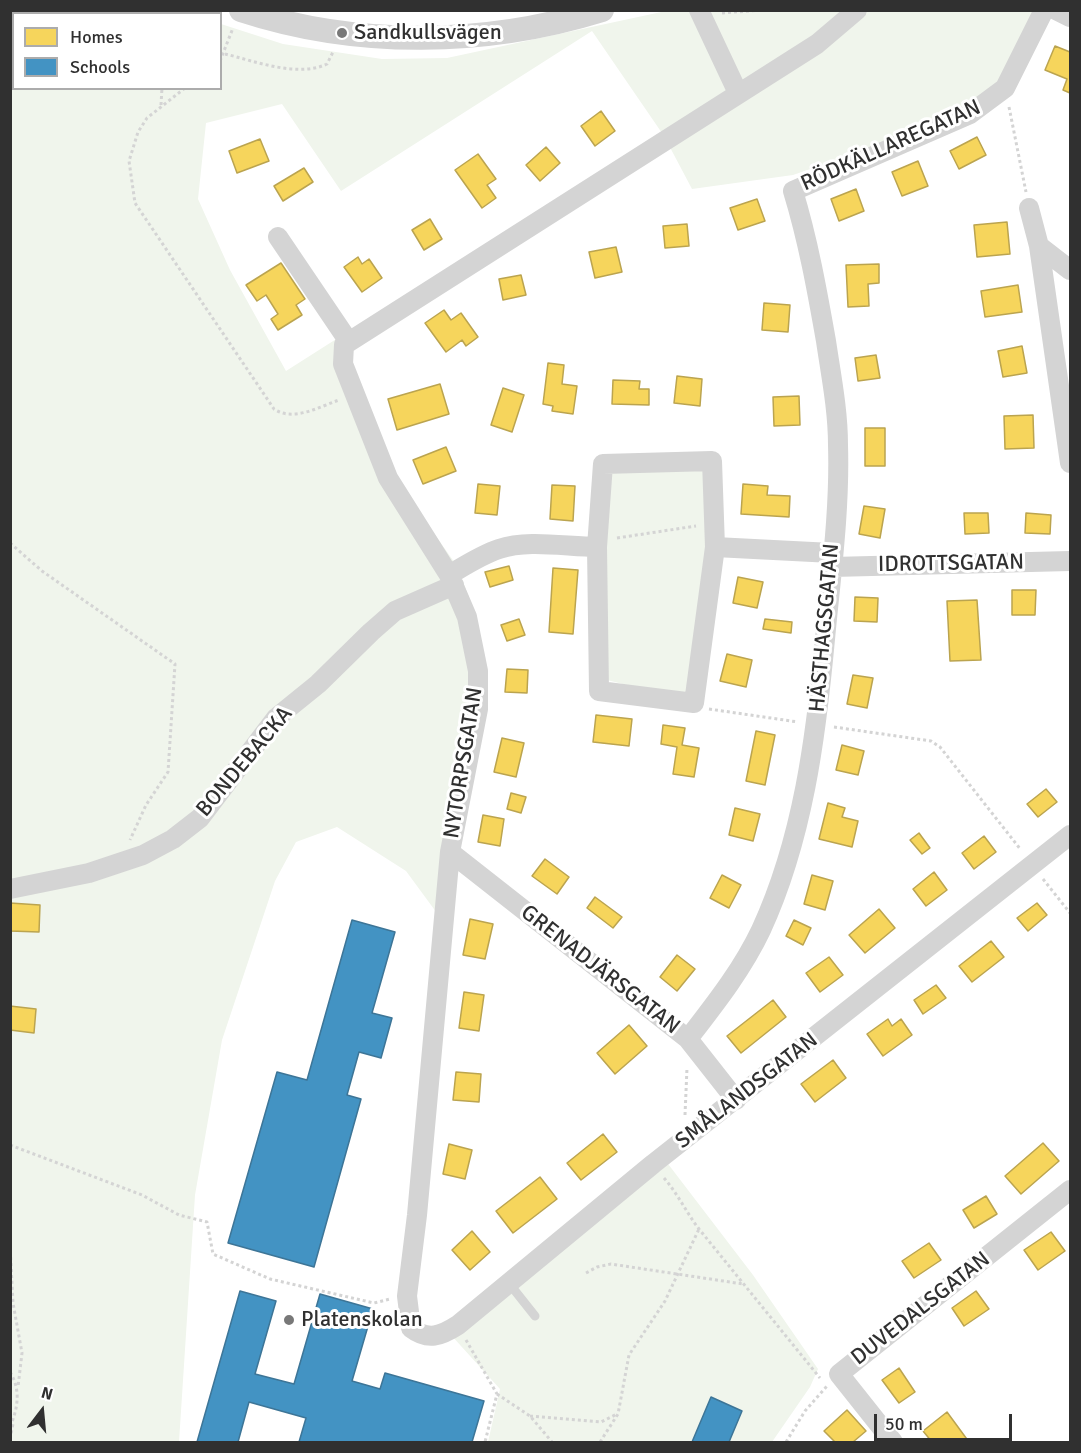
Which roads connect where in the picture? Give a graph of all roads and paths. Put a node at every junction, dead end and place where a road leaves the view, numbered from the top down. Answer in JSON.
{"nodes":[{"id":1,"x":602,"y":10,"type":"edge"},
{"id":2,"x":762,"y":10,"type":"edge"},
{"id":3,"x":857,"y":10,"type":"edge"},
{"id":4,"x":1044,"y":10,"type":"edge"},
{"id":5,"x":1056,"y":10,"type":"edge"},
{"id":6,"x":700,"y":12,"type":"edge"},
{"id":7,"x":238,"y":16,"type":"edge"},
{"id":8,"x":1071,"y":17,"type":"edge"},
{"id":9,"x":334,"y":50,"type":"dead end"},
{"id":10,"x":225,"y":54,"type":"junction"},
{"id":11,"x":222,"y":58,"type":"edge"},
{"id":12,"x":1005,"y":87,"type":"junction"},
{"id":13,"x":162,"y":90,"type":"edge"},
{"id":14,"x":181,"y":90,"type":"edge"},
{"id":15,"x":738,"y":93,"type":"junction"},
{"id":16,"x":161,"y":105,"type":"junction"},
{"id":17,"x":793,"y":191,"type":"joint"},
{"id":18,"x":1029,"y":208,"type":"joint"},
{"id":19,"x":278,"y":237,"type":"dead end"},
{"id":20,"x":1039,"y":246,"type":"junction"},
{"id":21,"x":1071,"y":270,"type":"edge"},
{"id":22,"x":349,"y":342,"type":"junction"},
{"id":23,"x":354,"y":393,"type":"junction"},
{"id":24,"x":1071,"y":463,"type":"edge"},
{"id":25,"x":716,"y":526,"type":"junction"},
{"id":26,"x":10,"y":543,"type":"edge"},
{"id":27,"x":598,"y":543,"type":"junction"},
{"id":28,"x":715,"y":547,"type":"junction"},
{"id":29,"x":832,"y":560,"type":"junction"},
{"id":30,"x":1071,"y":561,"type":"edge"},
{"id":31,"x":451,"y":580,"type":"junction"},
{"id":32,"x":694,"y":703,"type":"junction"},
{"id":33,"x":816,"y":725,"type":"junction"},
{"id":34,"x":1071,"y":835,"type":"edge"},
{"id":35,"x":127,"y":845,"type":"dead end"},
{"id":36,"x":450,"y":852,"type":"junction"},
{"id":37,"x":1033,"y":865,"type":"junction"},
{"id":38,"x":10,"y":889,"type":"edge"},
{"id":39,"x":1071,"y":913,"type":"edge"},
{"id":40,"x":688,"y":1039,"type":"junction"},
{"id":41,"x":736,"y":1100,"type":"junction"},
{"id":42,"x":693,"y":1133,"type":"junction"},
{"id":43,"x":10,"y":1144,"type":"edge"},
{"id":44,"x":653,"y":1164,"type":"junction"},
{"id":45,"x":1071,"y":1190,"type":"edge"},
{"id":46,"x":699,"y":1228,"type":"junction"},
{"id":47,"x":10,"y":1245,"type":"edge"},
{"id":48,"x":586,"y":1273,"type":"dead end"},
{"id":49,"x":679,"y":1273,"type":"junction"},
{"id":50,"x":508,"y":1282,"type":"junction"},
{"id":51,"x":743,"y":1284,"type":"junction"},
{"id":52,"x":407,"y":1296,"type":"junction"},
{"id":53,"x":535,"y":1316,"type":"dead end"},
{"id":54,"x":458,"y":1325,"type":"junction"},
{"id":55,"x":422,"y":1336,"type":"joint"},
{"id":56,"x":10,"y":1372,"type":"edge"},
{"id":57,"x":833,"y":1380,"type":"junction"},
{"id":58,"x":18,"y":1387,"type":"junction"},
{"id":59,"x":497,"y":1394,"type":"junction"},
{"id":60,"x":618,"y":1414,"type":"junction"},
{"id":61,"x":530,"y":1416,"type":"junction"},
{"id":62,"x":14,"y":1419,"type":"junction"},
{"id":63,"x":10,"y":1427,"type":"edge"},
{"id":64,"x":10,"y":1439,"type":"edge"},
{"id":65,"x":486,"y":1443,"type":"edge"},
{"id":66,"x":552,"y":1443,"type":"edge"},
{"id":67,"x":600,"y":1443,"type":"edge"},
{"id":68,"x":786,"y":1443,"type":"edge"},
{"id":69,"x":893,"y":1443,"type":"edge"}],
"edges":[{"from":1,"to":7,"type":"street"},
{"from":2,"to":6,"type":"path"},
{"from":3,"to":15,"type":"street"},
{"from":4,"to":12,"type":"street","name":"RÖDKÄLLAREGATAN"},
{"from":5,"to":8,"type":"street"},
{"from":6,"to":15,"type":"street"},
{"from":7,"to":10,"type":"path"},
{"from":9,"to":10,"type":"path"},
{"from":10,"to":11,"type":"path"},
{"from":12,"to":17,"type":"street","name":"RÖDKÄLLAREGATAN"},
{"from":12,"to":18,"type":"path"},
{"from":13,"to":16,"type":"path"},
{"from":14,"to":16,"type":"path"},
{"from":15,"to":22,"type":"street"},
{"from":16,"to":23,"type":"path"},
{"from":17,"to":29,"type":"street","name":"HÄSTHAGSGATAN"},
{"from":18,"to":20,"type":"street"},
{"from":19,"to":22,"type":"street"},
{"from":20,"to":21,"type":"street"},
{"from":20,"to":24,"type":"street"},
{"from":22,"to":23,"type":"street","name":"NYTORPSGATAN"},
{"from":23,"to":31,"type":"street","name":"NYTORPSGATAN"},
{"from":25,"to":27,"type":"path"},
{"from":25,"to":27,"type":"street"},
{"from":25,"to":28,"type":"street"},
{"from":26,"to":35,"type":"path"},
{"from":27,"to":31,"type":"street"},
{"from":27,"to":32,"type":"street"},
{"from":28,"to":29,"type":"street","name":"IDROTTSGATAN"},
{"from":28,"to":32,"type":"street"},
{"from":29,"to":30,"type":"street","name":"IDROTTSGATAN"},
{"from":29,"to":33,"type":"street","name":"HÄSTHAGSGATAN"},
{"from":31,"to":36,"type":"street","name":"NYTORPSGATAN"},
{"from":31,"to":38,"type":"street","name":"BONDEBACKA"},
{"from":32,"to":33,"type":"path"},
{"from":33,"to":37,"type":"path"},
{"from":33,"to":40,"type":"street","name":"HÄSTHAGSGATAN"},
{"from":34,"to":37,"type":"street","name":"SMÅLANDSGATAN"},
{"from":36,"to":40,"type":"street","name":"GRENADJÄRSGATAN"},
{"from":36,"to":52,"type":"street","name":"NYTORPSGATAN"},
{"from":37,"to":39,"type":"path"},
{"from":37,"to":41,"type":"street","name":"SMÅLANDSGATAN"},
{"from":40,"to":41,"type":"street","name":"GRENADJÄRSGATAN"},
{"from":40,"to":42,"type":"path"},
{"from":41,"to":42,"type":"street","name":"SMÅLANDSGATAN"},
{"from":42,"to":44,"type":"street","name":"SMÅLANDSGATAN"},
{"from":43,"to":52,"type":"path"},
{"from":44,"to":46,"type":"path"},
{"from":44,"to":50,"type":"street","name":"SMÅLANDSGATAN"},
{"from":45,"to":57,"type":"street","name":"DUVEDALSGATAN"},
{"from":46,"to":49,"type":"path"},
{"from":46,"to":51,"type":"path"},
{"from":47,"to":58,"type":"path"},
{"from":48,"to":49,"type":"path"},
{"from":49,"to":51,"type":"path"},
{"from":49,"to":60,"type":"path"},
{"from":50,"to":53,"type":"lane"},
{"from":50,"to":54,"type":"street","name":"SMÅLANDSGATAN"},
{"from":51,"to":57,"type":"path"},
{"from":52,"to":55,"type":"street","name":"NYTORPSGATAN"},
{"from":54,"to":55,"type":"street","name":"SMÅLANDSGATAN"},
{"from":54,"to":59,"type":"path"},
{"from":56,"to":58,"type":"path"},
{"from":57,"to":68,"type":"path"},
{"from":57,"to":69,"type":"street"},
{"from":58,"to":62,"type":"path"},
{"from":59,"to":61,"type":"path"},
{"from":59,"to":65,"type":"path"},
{"from":60,"to":61,"type":"path"},
{"from":60,"to":67,"type":"path"},
{"from":61,"to":66,"type":"path"},
{"from":62,"to":63,"type":"path"},
{"from":62,"to":64,"type":"path"}]}
